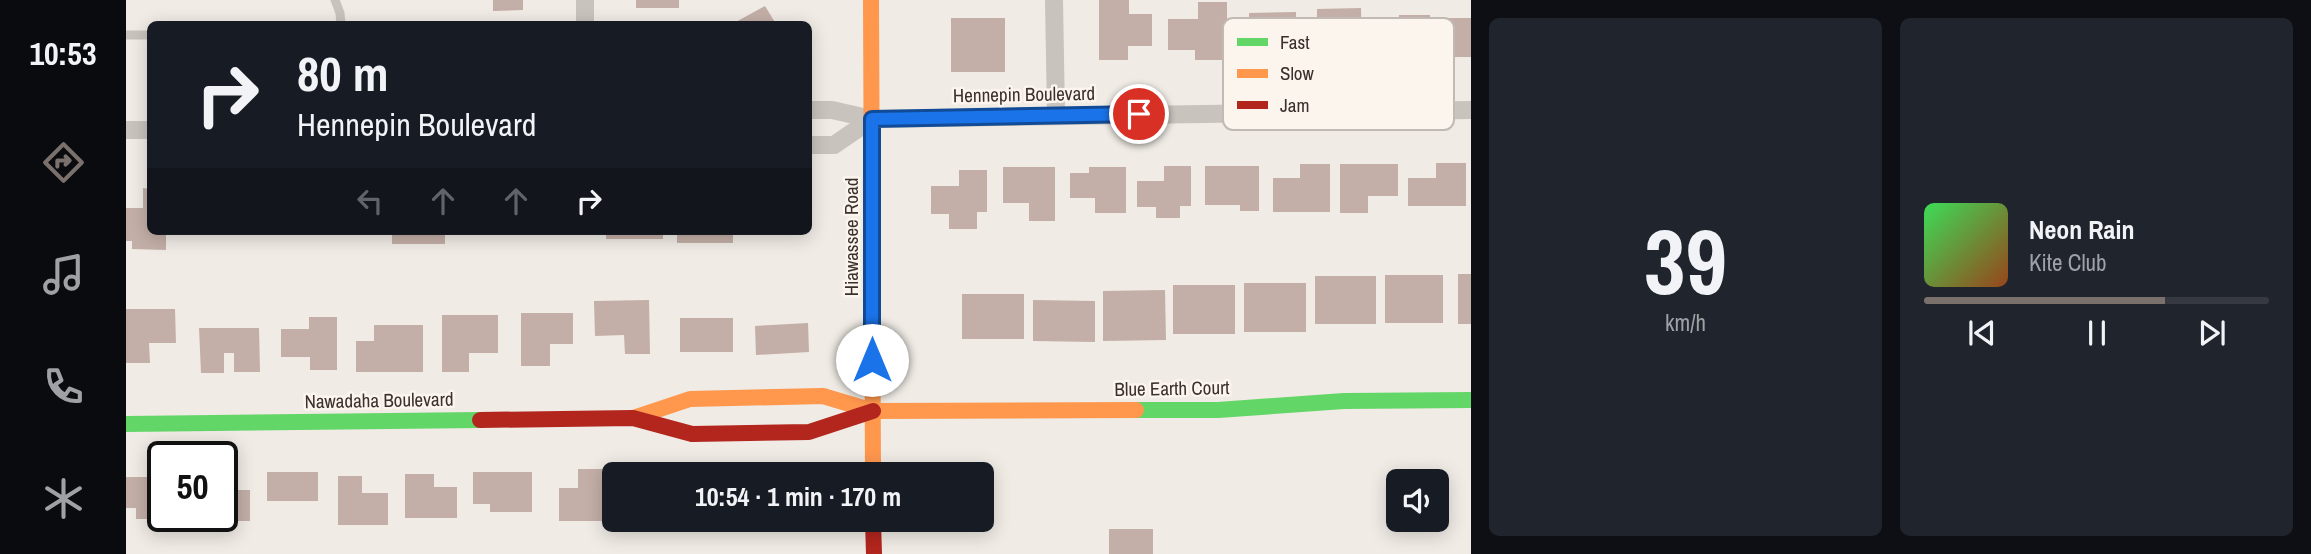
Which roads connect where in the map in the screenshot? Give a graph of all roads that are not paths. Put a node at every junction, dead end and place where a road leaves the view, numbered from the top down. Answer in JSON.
{"nodes":[{"id":1,"x":335,"y":0,"type":"edge"},
{"id":2,"x":585,"y":0,"type":"edge"},
{"id":3,"x":871,"y":0,"type":"edge"},
{"id":4,"x":1054,"y":0,"type":"edge"},
{"id":5,"x":341,"y":21,"type":"edge"},
{"id":6,"x":585,"y":21,"type":"edge"},
{"id":7,"x":126,"y":35,"type":"edge"},
{"id":8,"x":147,"y":35,"type":"edge"},
{"id":9,"x":812,"y":110,"type":"edge"},
{"id":10,"x":1223,"y":112,"type":"edge"},
{"id":11,"x":1056,"y":114,"type":"junction"},
{"id":12,"x":872,"y":119,"type":"junction"},
{"id":13,"x":126,"y":130,"type":"edge"},
{"id":14,"x":147,"y":130,"type":"edge"},
{"id":15,"x":812,"y":145,"type":"edge"},
{"id":16,"x":1471,"y":400,"type":"edge"},
{"id":17,"x":873,"y":411,"type":"junction"},
{"id":18,"x":634,"y":418,"type":"junction"},
{"id":19,"x":126,"y":424,"type":"edge"},
{"id":20,"x":873,"y":462,"type":"edge"},
{"id":21,"x":873,"y":532,"type":"edge"},
{"id":22,"x":874,"y":554,"type":"edge"}],
"edges":[{"from":1,"to":5,"type":"lane"},
{"from":2,"to":6,"type":"street"},
{"from":3,"to":12,"type":"street","name":"Hiawassee Road"},
{"from":4,"to":11,"type":"street"},
{"from":7,"to":8,"type":"lane"},
{"from":9,"to":12,"type":"street","name":"Hennepin Boulevard"},
{"from":10,"to":11,"type":"street","name":"Hennepin Boulevard"},
{"from":11,"to":12,"type":"street","name":"Hennepin Boulevard"},
{"from":12,"to":15,"type":"street"},
{"from":12,"to":17,"type":"street","name":"Hiawassee Road"},
{"from":13,"to":14,"type":"street"},
{"from":16,"to":17,"type":"street","name":"Blue Earth Court"},
{"from":17,"to":18,"type":"street","name":"Nawadaha Boulevard"},
{"from":17,"to":18,"type":"street","name":"Nawadaha Boulevard"},
{"from":17,"to":20,"type":"street","name":"Hiawassee Road"},
{"from":18,"to":19,"type":"street","name":"Nawadaha Boulevard"},
{"from":21,"to":22,"type":"street"}]}
